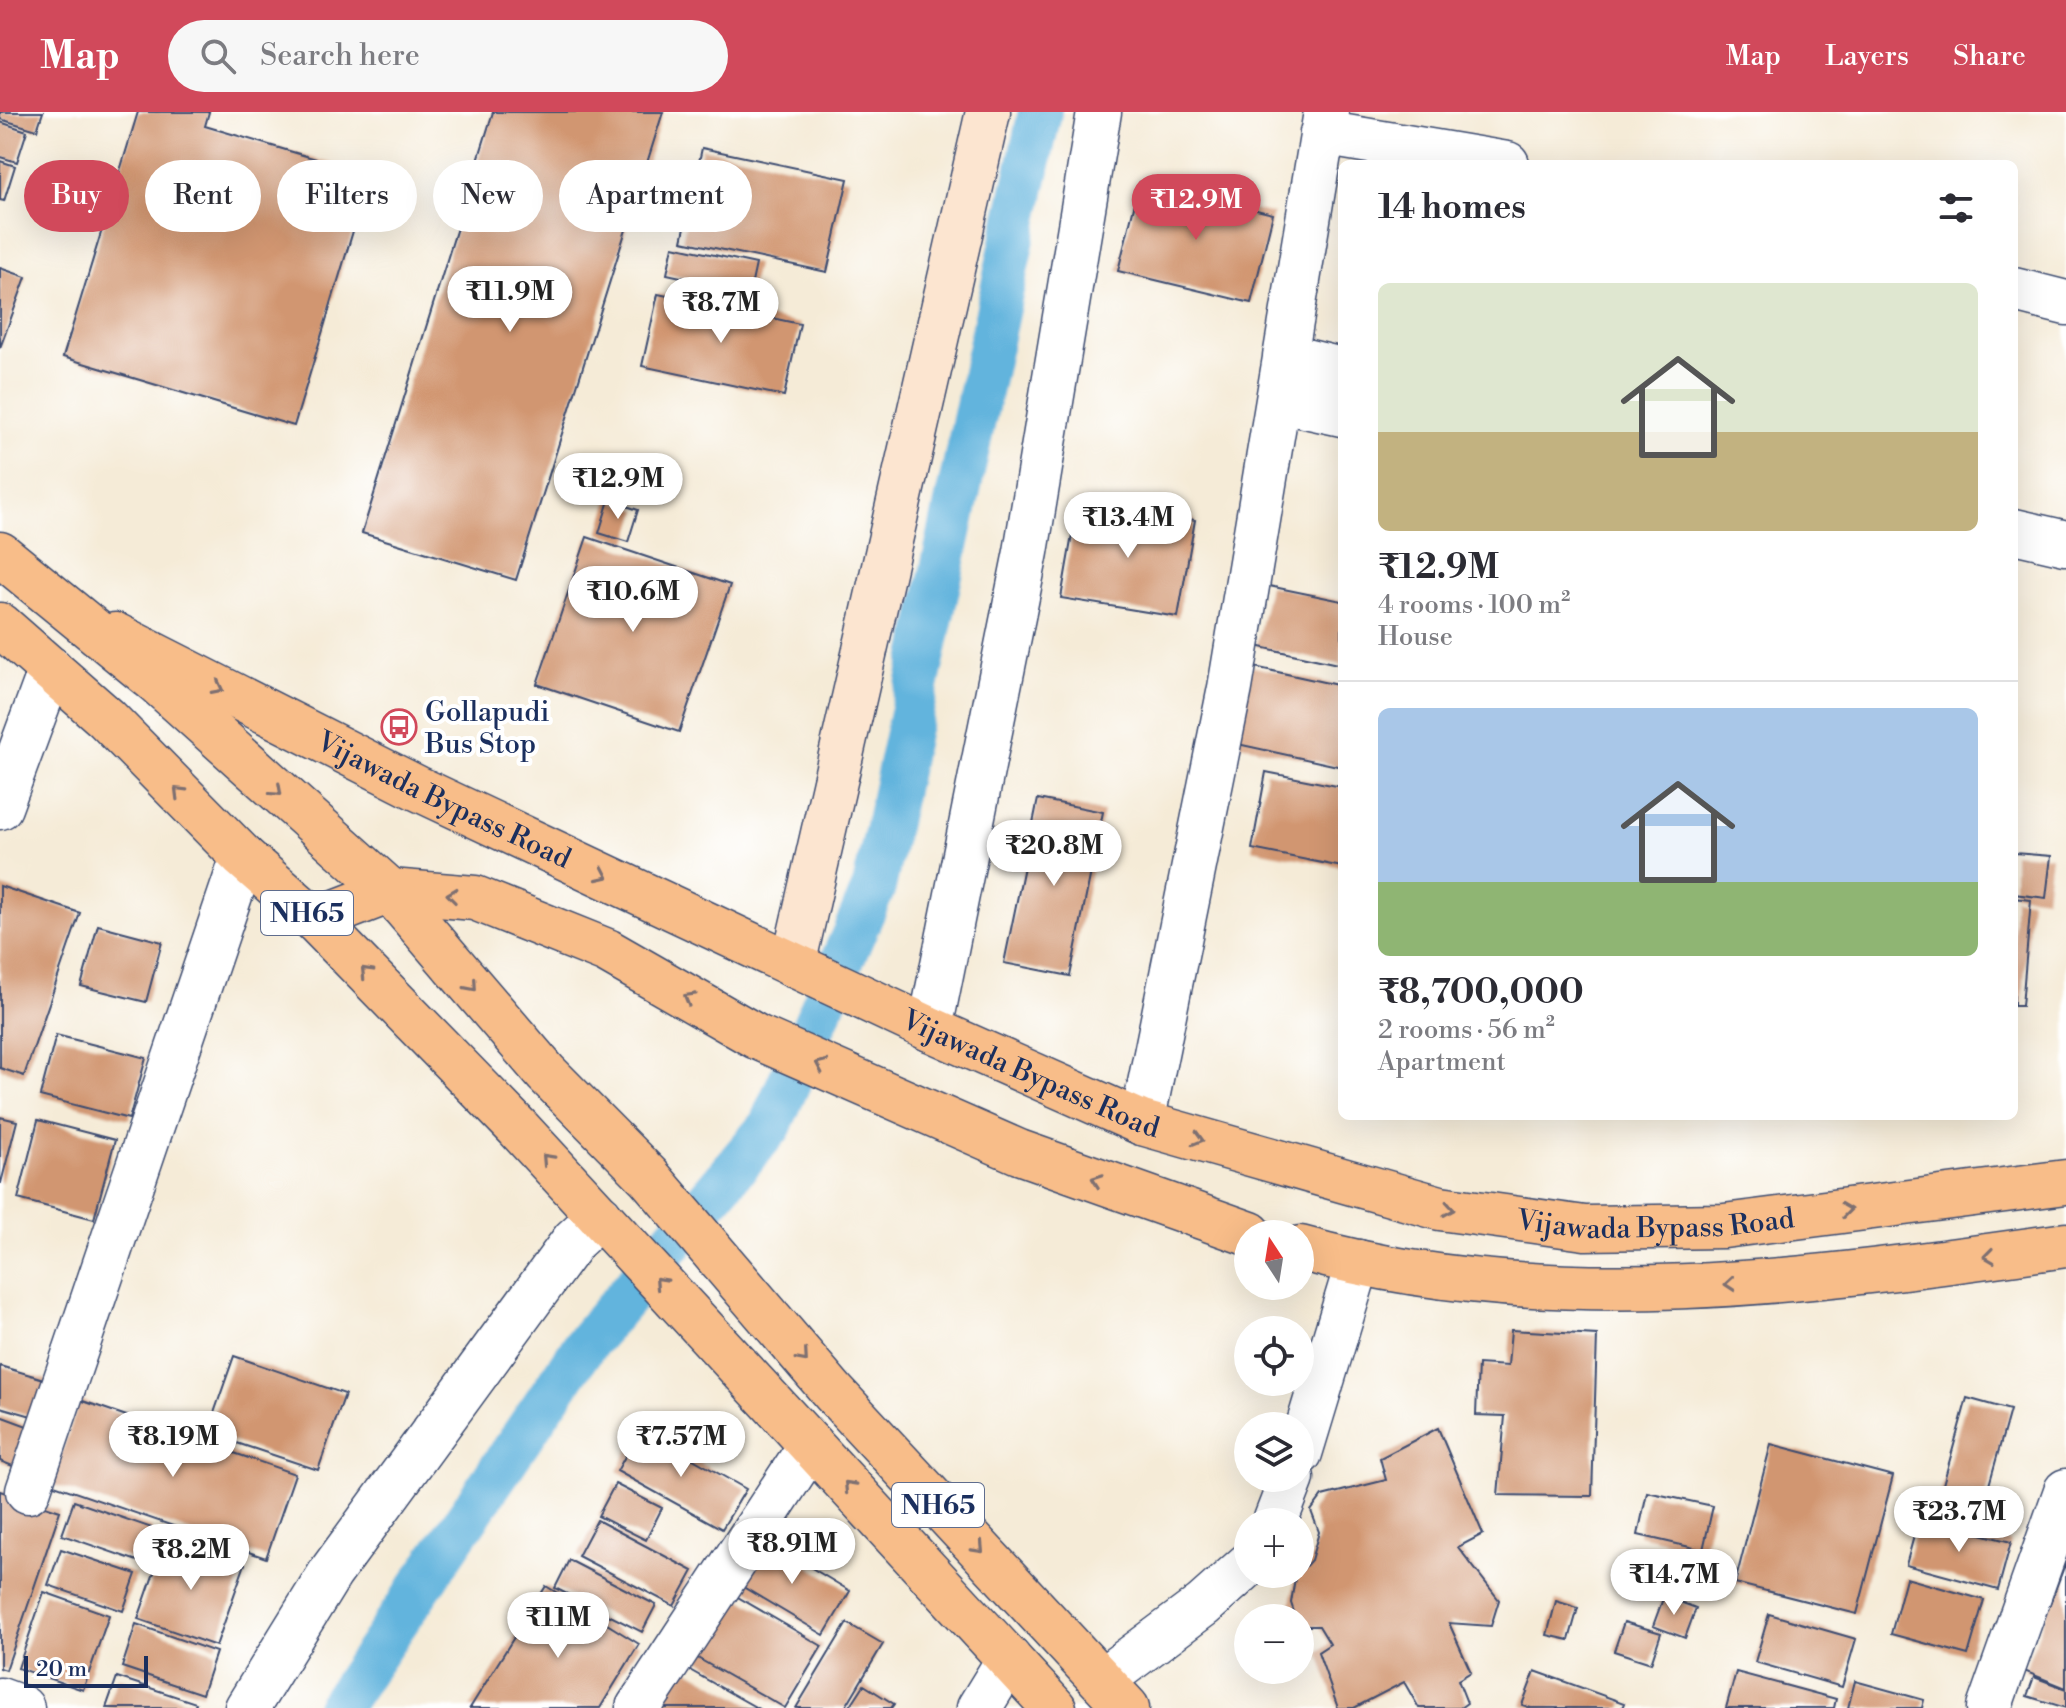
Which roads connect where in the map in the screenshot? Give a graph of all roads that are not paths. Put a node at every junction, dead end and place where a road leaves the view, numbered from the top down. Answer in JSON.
{"nodes":[{"id":1,"x":988,"y":112,"type":"edge"},
{"id":2,"x":1099,"y":112,"type":"edge"},
{"id":3,"x":1324,"y":123,"type":"edge"},
{"id":4,"x":1489,"y":160,"type":"edge"},
{"id":5,"x":2018,"y":291,"type":"edge"},
{"id":6,"x":2066,"y":303,"type":"edge"},
{"id":7,"x":1285,"y":356,"type":"junction"},
{"id":8,"x":1338,"y":369,"type":"edge"},
{"id":9,"x":1278,"y":400,"type":"junction"},
{"id":10,"x":1338,"y":413,"type":"edge"},
{"id":11,"x":2018,"y":532,"type":"edge"},
{"id":12,"x":2066,"y":543,"type":"edge"},
{"id":13,"x":0,"y":554,"type":"edge"},
{"id":14,"x":74,"y":614,"type":"junction"},
{"id":15,"x":0,"y":625,"type":"edge"},
{"id":16,"x":51,"y":669,"type":"junction"},
{"id":17,"x":0,"y":807,"type":"edge"},
{"id":18,"x":243,"y":857,"type":"junction"},
{"id":19,"x":390,"y":891,"type":"junction"},
{"id":20,"x":315,"y":920,"type":"junction"},
{"id":21,"x":793,"y":965,"type":"junction"},
{"id":22,"x":925,"y":1026,"type":"junction"},
{"id":23,"x":1142,"y":1123,"type":"junction"},
{"id":24,"x":2066,"y":1182,"type":"edge"},
{"id":25,"x":600,"y":1216,"type":"junction"},
{"id":26,"x":1234,"y":1228,"type":"edge"},
{"id":27,"x":2066,"y":1245,"type":"edge"},
{"id":28,"x":1314,"y":1251,"type":"edge"},
{"id":29,"x":1358,"y":1262,"type":"junction"},
{"id":30,"x":1312,"y":1412,"type":"edge"},
{"id":31,"x":811,"y":1445,"type":"junction"},
{"id":32,"x":28,"y":1491,"type":"dead end"},
{"id":33,"x":2066,"y":1491,"type":"edge"},
{"id":34,"x":1234,"y":1577,"type":"edge"},
{"id":35,"x":1009,"y":1659,"type":"junction"},
{"id":36,"x":1114,"y":1694,"type":"edge"},
{"id":37,"x":0,"y":1700,"type":"edge"},
{"id":38,"x":22,"y":1708,"type":"edge"},
{"id":39,"x":247,"y":1708,"type":"edge"},
{"id":40,"x":638,"y":1708,"type":"edge"},
{"id":41,"x":979,"y":1708,"type":"edge"},
{"id":42,"x":1054,"y":1708,"type":"edge"},
{"id":43,"x":1989,"y":1708,"type":"edge"}],
"edges":[{"from":1,"to":21,"type":"street"},
{"from":2,"to":22,"type":"street"},
{"from":3,"to":4,"type":"street"},
{"from":3,"to":7,"type":"street"},
{"from":5,"to":6,"type":"street"},
{"from":7,"to":8,"type":"street"},
{"from":7,"to":9,"type":"street"},
{"from":9,"to":10,"type":"street"},
{"from":9,"to":23,"type":"street"},
{"from":11,"to":12,"type":"street"},
{"from":13,"to":14,"type":"main road","number":"NH65"},
{"from":14,"to":19,"type":"main road","number":"NH65","one_way":true},
{"from":14,"to":21,"type":"main road","name":"Vijawada Bypass Road","one_way":true},
{"from":15,"to":16,"type":"main road","number":"NH65"},
{"from":16,"to":17,"type":"street"},
{"from":18,"to":16,"type":"main road","number":"NH65","one_way":true},
{"from":18,"to":20,"type":"main road","number":"NH65"},
{"from":18,"to":32,"type":"street"},
{"from":19,"to":20,"type":"main road"},
{"from":26,"to":19,"type":"main road","one_way":true},
{"from":19,"to":36,"type":"main road","number":"NH65","one_way":true},
{"from":25,"to":20,"type":"main road","number":"NH65","one_way":true},
{"from":21,"to":22,"type":"main road","name":"Vijawada Bypass Road"},
{"from":22,"to":23,"type":"main road","name":"Vijawada Bypass Road"},
{"from":23,"to":24,"type":"main road","name":"Vijawada Bypass Road","one_way":true},
{"from":31,"to":25,"type":"main road","number":"NH65","one_way":true},
{"from":25,"to":39,"type":"street"},
{"from":27,"to":29,"type":"main road","one_way":true},
{"from":28,"to":29,"type":"main road"},
{"from":29,"to":30,"type":"street"},
{"from":35,"to":31,"type":"main road","number":"NH65","one_way":true},
{"from":31,"to":40,"type":"street"},
{"from":33,"to":43,"type":"street"},
{"from":34,"to":36,"type":"street"},
{"from":35,"to":41,"type":"street"},
{"from":35,"to":42,"type":"main road","number":"NH65"},
{"from":37,"to":38,"type":"street"}]}
